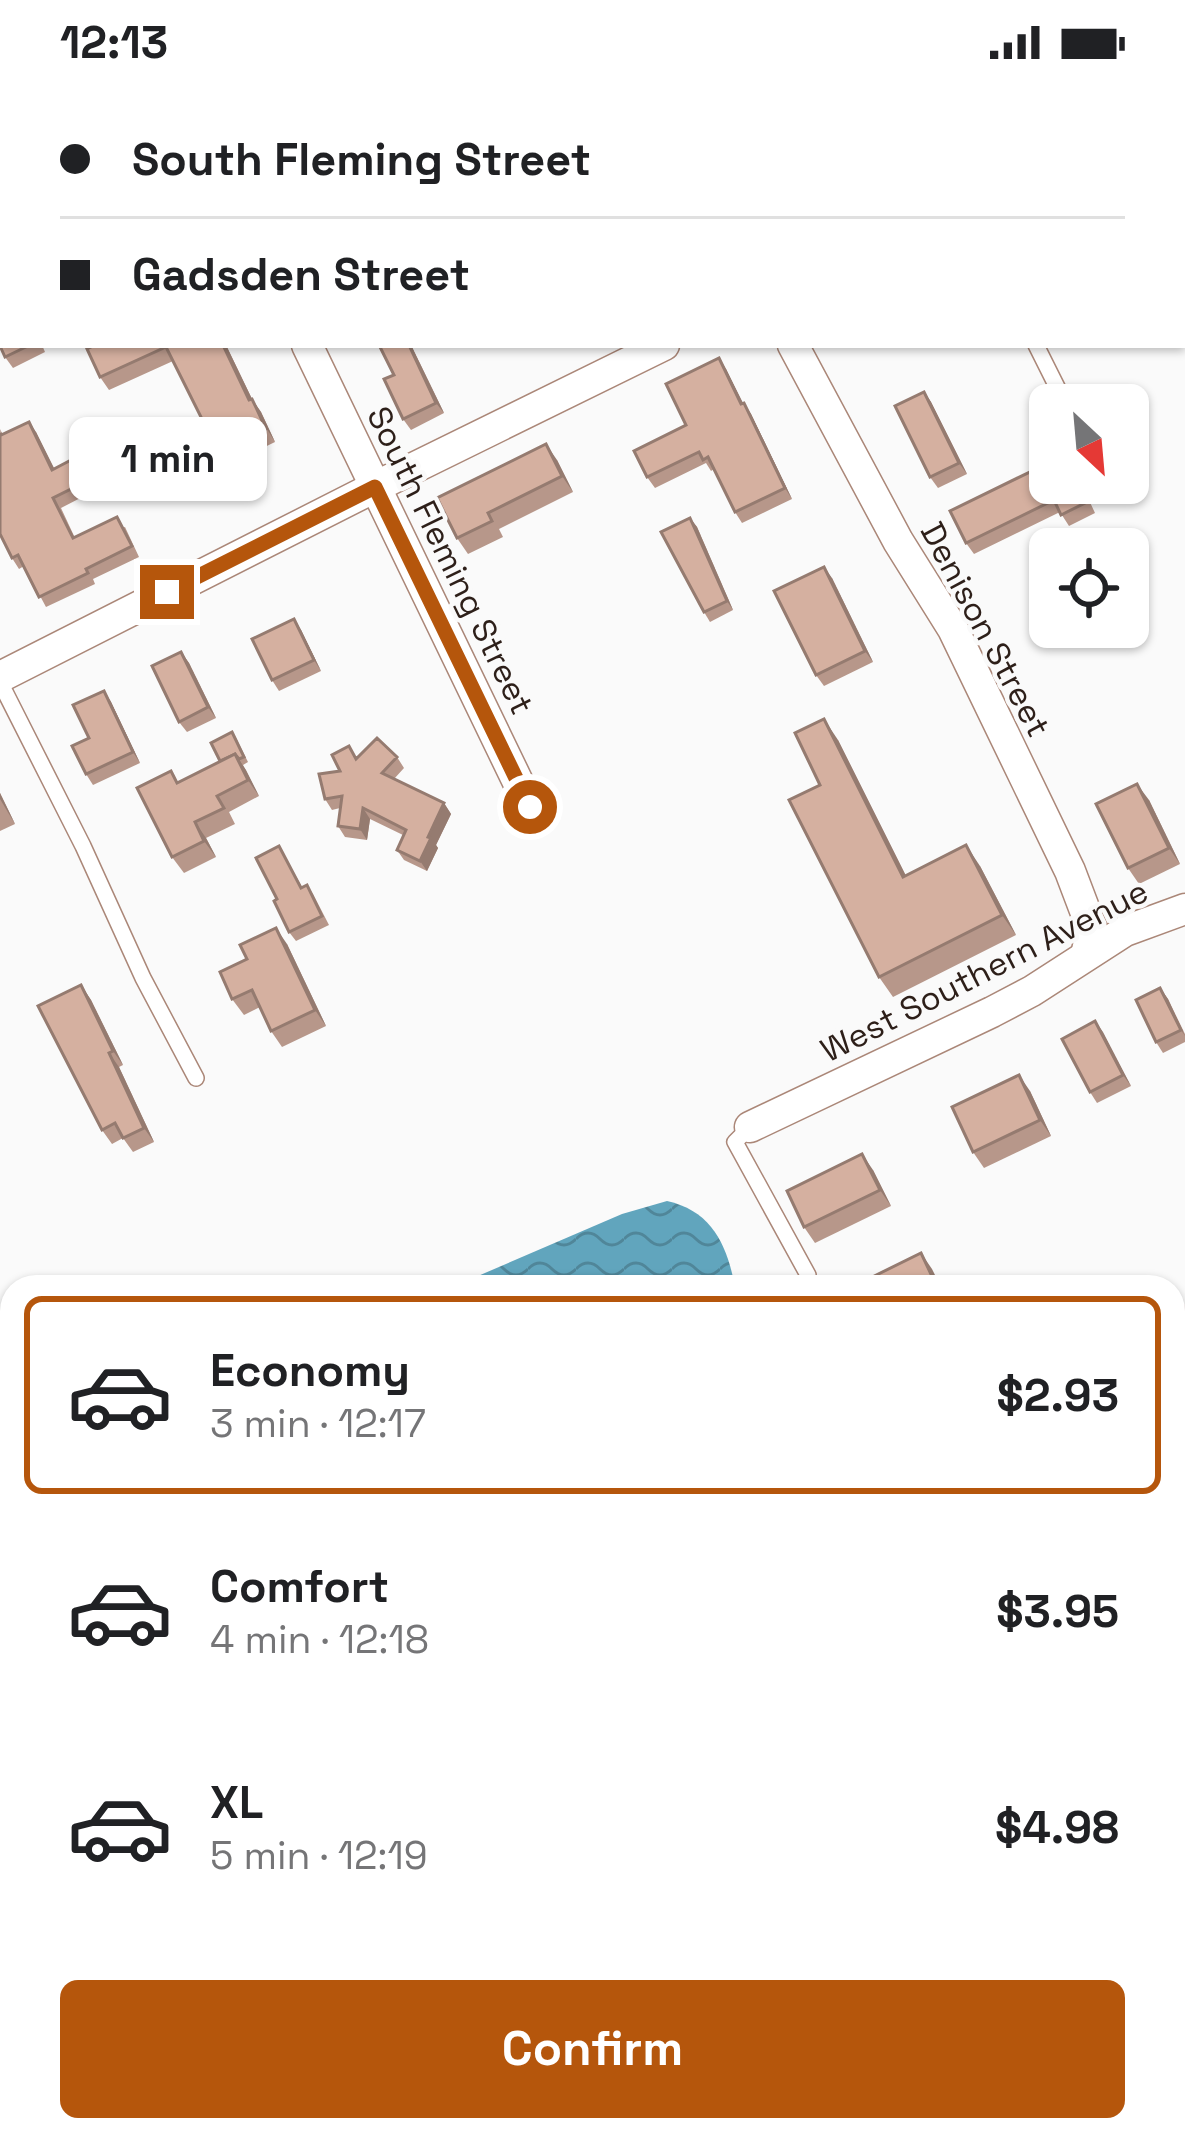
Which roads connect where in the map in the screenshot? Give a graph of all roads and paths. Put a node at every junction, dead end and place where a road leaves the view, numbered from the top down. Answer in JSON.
{"nodes":[{"id":1,"x":308,"y":348,"type":"edge"},
{"id":2,"x":658,"y":348,"type":"edge"},
{"id":3,"x":795,"y":348,"type":"edge"},
{"id":4,"x":1038,"y":348,"type":"edge"},
{"id":5,"x":1056,"y":384,"type":"edge"},
{"id":6,"x":375,"y":487,"type":"junction"},
{"id":7,"x":0,"y":679,"type":"edge"},
{"id":8,"x":530,"y":807,"type":"dead end"},
{"id":9,"x":1185,"y":909,"type":"edge"},
{"id":10,"x":1086,"y":955,"type":"junction"},
{"id":11,"x":196,"y":1078,"type":"dead end"},
{"id":12,"x":750,"y":1127,"type":"joint"},
{"id":13,"x":808,"y":1275,"type":"dead end"}],
"edges":[{"from":1,"to":6,"type":"street","name":"South Fleming Street"},
{"from":2,"to":6,"type":"street"},
{"from":3,"to":10,"type":"street","name":"Denison Street"},
{"from":4,"to":5,"type":"lane"},
{"from":6,"to":7,"type":"street"},
{"from":6,"to":8,"type":"street","name":"South Fleming Street"},
{"from":7,"to":11,"type":"lane"},
{"from":9,"to":10,"type":"street","name":"West Southern Avenue"},
{"from":10,"to":12,"type":"street","name":"West Southern Avenue"},
{"from":12,"to":13,"type":"lane"}]}
